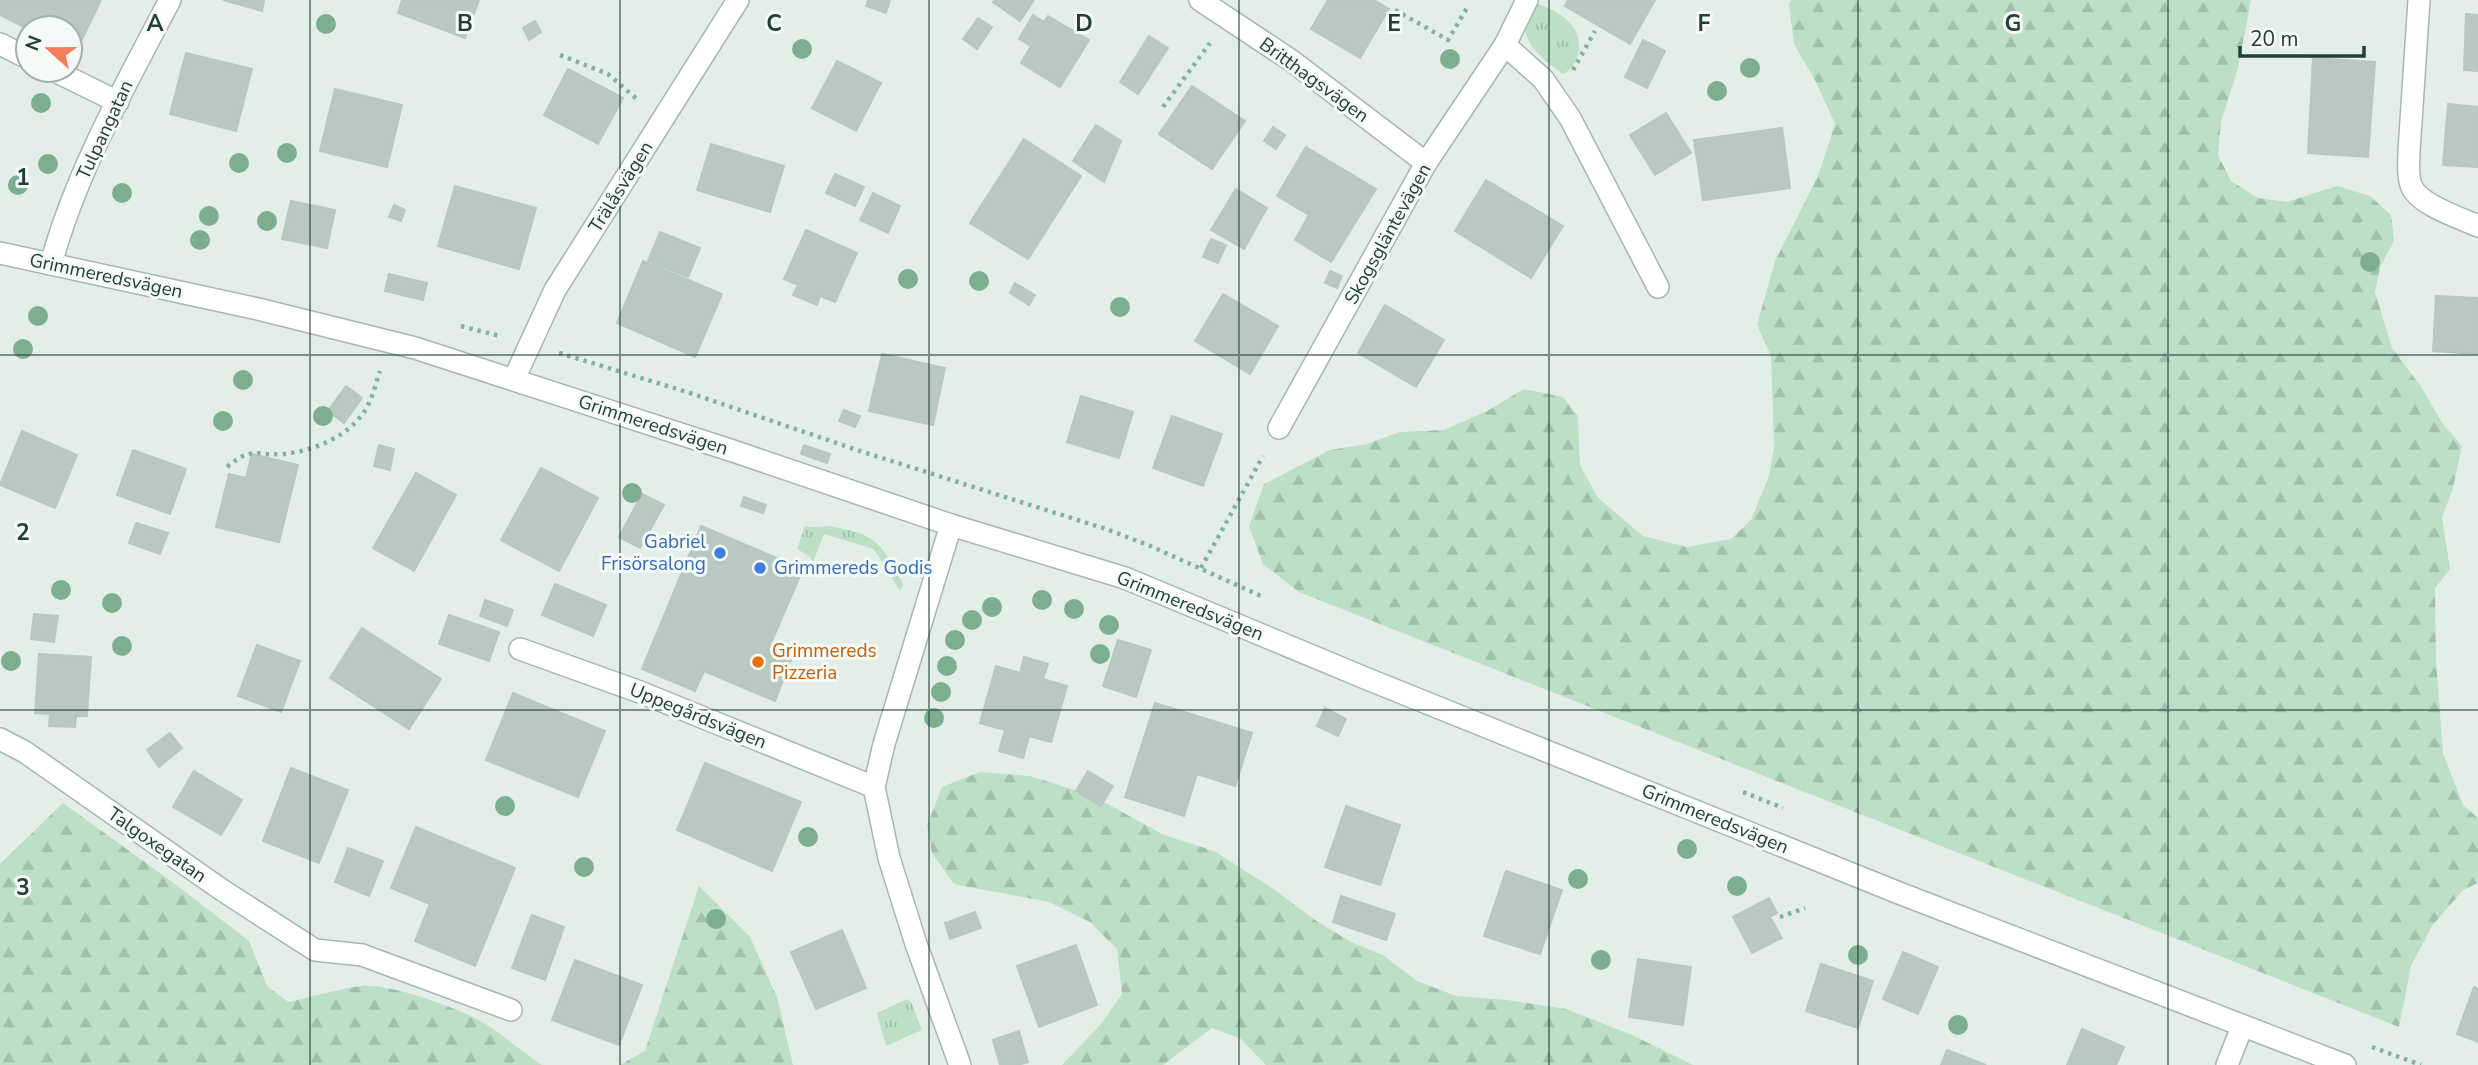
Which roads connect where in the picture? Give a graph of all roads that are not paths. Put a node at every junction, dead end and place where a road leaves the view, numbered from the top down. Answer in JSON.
{"nodes":[{"id":1,"x":170,"y":0,"type":"edge"},
{"id":2,"x":738,"y":0,"type":"edge"},
{"id":3,"x":1200,"y":0,"type":"edge"},
{"id":4,"x":1527,"y":0,"type":"edge"},
{"id":5,"x":2419,"y":0,"type":"edge"},
{"id":6,"x":1505,"y":45,"type":"junction"},
{"id":7,"x":81,"y":84,"type":"edge"},
{"id":8,"x":118,"y":102,"type":"junction"},
{"id":9,"x":1426,"y":163,"type":"junction"},
{"id":10,"x":2478,"y":226,"type":"edge"},
{"id":11,"x":0,"y":253,"type":"edge"},
{"id":12,"x":51,"y":264,"type":"junction"},
{"id":13,"x":1658,"y":287,"type":"dead end"},
{"id":14,"x":514,"y":379,"type":"junction"},
{"id":15,"x":1279,"y":428,"type":"road end"},
{"id":16,"x":951,"y":526,"type":"junction"},
{"id":17,"x":520,"y":649,"type":"dead end"},
{"id":18,"x":0,"y":739,"type":"edge"},
{"id":19,"x":874,"y":787,"type":"junction"},
{"id":20,"x":511,"y":1010,"type":"dead end"},
{"id":21,"x":2242,"y":1027,"type":"junction"},
{"id":22,"x":960,"y":1065,"type":"edge"},
{"id":23,"x":2227,"y":1065,"type":"edge"},
{"id":24,"x":2344,"y":1065,"type":"edge"}],
"edges":[{"from":1,"to":8,"type":"street","name":"Tulpangatan"},
{"from":2,"to":14,"type":"street","name":"Trälåsvägen"},
{"from":3,"to":9,"type":"street","name":"Britthagsvägen"},
{"from":4,"to":6,"type":"street","name":"Skogsgläntevägen"},
{"from":5,"to":10,"type":"street"},
{"from":6,"to":9,"type":"street","name":"Skogsgläntevägen"},
{"from":6,"to":13,"type":"street"},
{"from":7,"to":8,"type":"street"},
{"from":8,"to":12,"type":"street","name":"Tulpangatan"},
{"from":9,"to":15,"type":"street","name":"Skogsgläntevägen"},
{"from":11,"to":12,"type":"street","name":"Grimmeredsvägen"},
{"from":12,"to":14,"type":"street","name":"Grimmeredsvägen"},
{"from":14,"to":16,"type":"street","name":"Grimmeredsvägen"},
{"from":16,"to":19,"type":"street"},
{"from":16,"to":21,"type":"street","name":"Grimmeredsvägen"},
{"from":17,"to":19,"type":"street","name":"Uppegårdsvägen"},
{"from":18,"to":20,"type":"street","name":"Talgoxegatan"},
{"from":19,"to":22,"type":"street"},
{"from":21,"to":23,"type":"street"},
{"from":21,"to":24,"type":"street","name":"Grimmeredsvägen"}]}
